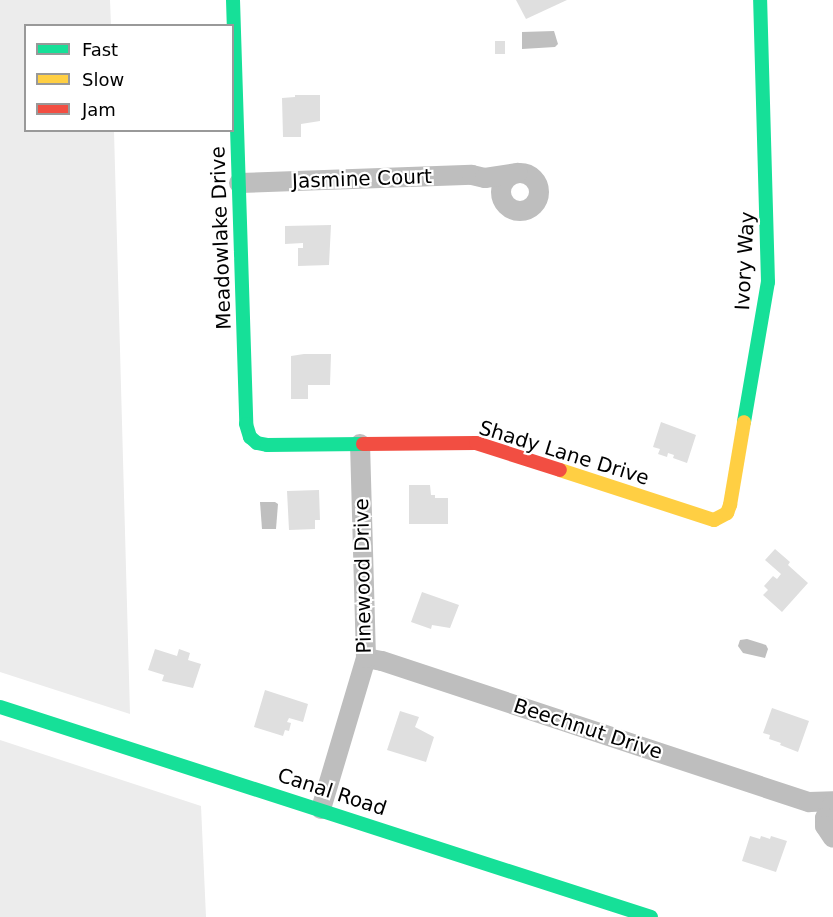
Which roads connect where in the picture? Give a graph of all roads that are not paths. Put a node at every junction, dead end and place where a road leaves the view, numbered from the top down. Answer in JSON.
{"nodes":[{"id":1,"x":233,"y":0,"type":"edge"},
{"id":2,"x":760,"y":0,"type":"edge"},
{"id":3,"x":234,"y":24,"type":"edge"},
{"id":4,"x":234,"y":30,"type":"edge"},
{"id":5,"x":518,"y":173,"type":"junction"},
{"id":6,"x":485,"y":178,"type":"junction"},
{"id":7,"x":239,"y":183,"type":"junction"},
{"id":8,"x":501,"y":196,"type":"junction"},
{"id":9,"x":250,"y":437,"type":"joint"},
{"id":10,"x":360,"y":444,"type":"junction"},
{"id":11,"x":722,"y":518,"type":"joint"},
{"id":12,"x":366,"y":658,"type":"junction"},
{"id":13,"x":0,"y":707,"type":"edge"},
{"id":14,"x":809,"y":802,"type":"junction"},
{"id":15,"x":833,"y":802,"type":"edge"},
{"id":16,"x":321,"y":809,"type":"junction"},
{"id":17,"x":829,"y":832,"type":"edge"},
{"id":18,"x":651,"y":917,"type":"edge"}],
"edges":[{"from":1,"to":3,"type":"street","name":"Meadowlake Drive"},
{"from":2,"to":11,"type":"street","name":"Ivory Way"},
{"from":4,"to":7,"type":"street","name":"Meadowlake Drive"},
{"from":5,"to":6,"type":"street","name":"Jasmine Court"},
{"from":5,"to":8,"type":"street"},
{"from":5,"to":8,"type":"street"},
{"from":6,"to":7,"type":"street","name":"Jasmine Court"},
{"from":6,"to":8,"type":"street"},
{"from":7,"to":9,"type":"street","name":"Meadowlake Drive"},
{"from":9,"to":10,"type":"street","name":"Shady Lane Drive"},
{"from":10,"to":11,"type":"street","name":"Shady Lane Drive"},
{"from":10,"to":12,"type":"street","name":"Pinewood Drive"},
{"from":12,"to":14,"type":"street","name":"Beechnut Drive"},
{"from":12,"to":16,"type":"street","name":"Pinewood Drive"},
{"from":13,"to":16,"type":"street","name":"Canal Road"},
{"from":14,"to":15,"type":"street","name":"Beechnut Drive"},
{"from":14,"to":17,"type":"street","name":"Beechnut Drive"},
{"from":15,"to":17,"type":"street","name":"Beechnut Drive"},
{"from":16,"to":18,"type":"street","name":"Canal Road"}]}
